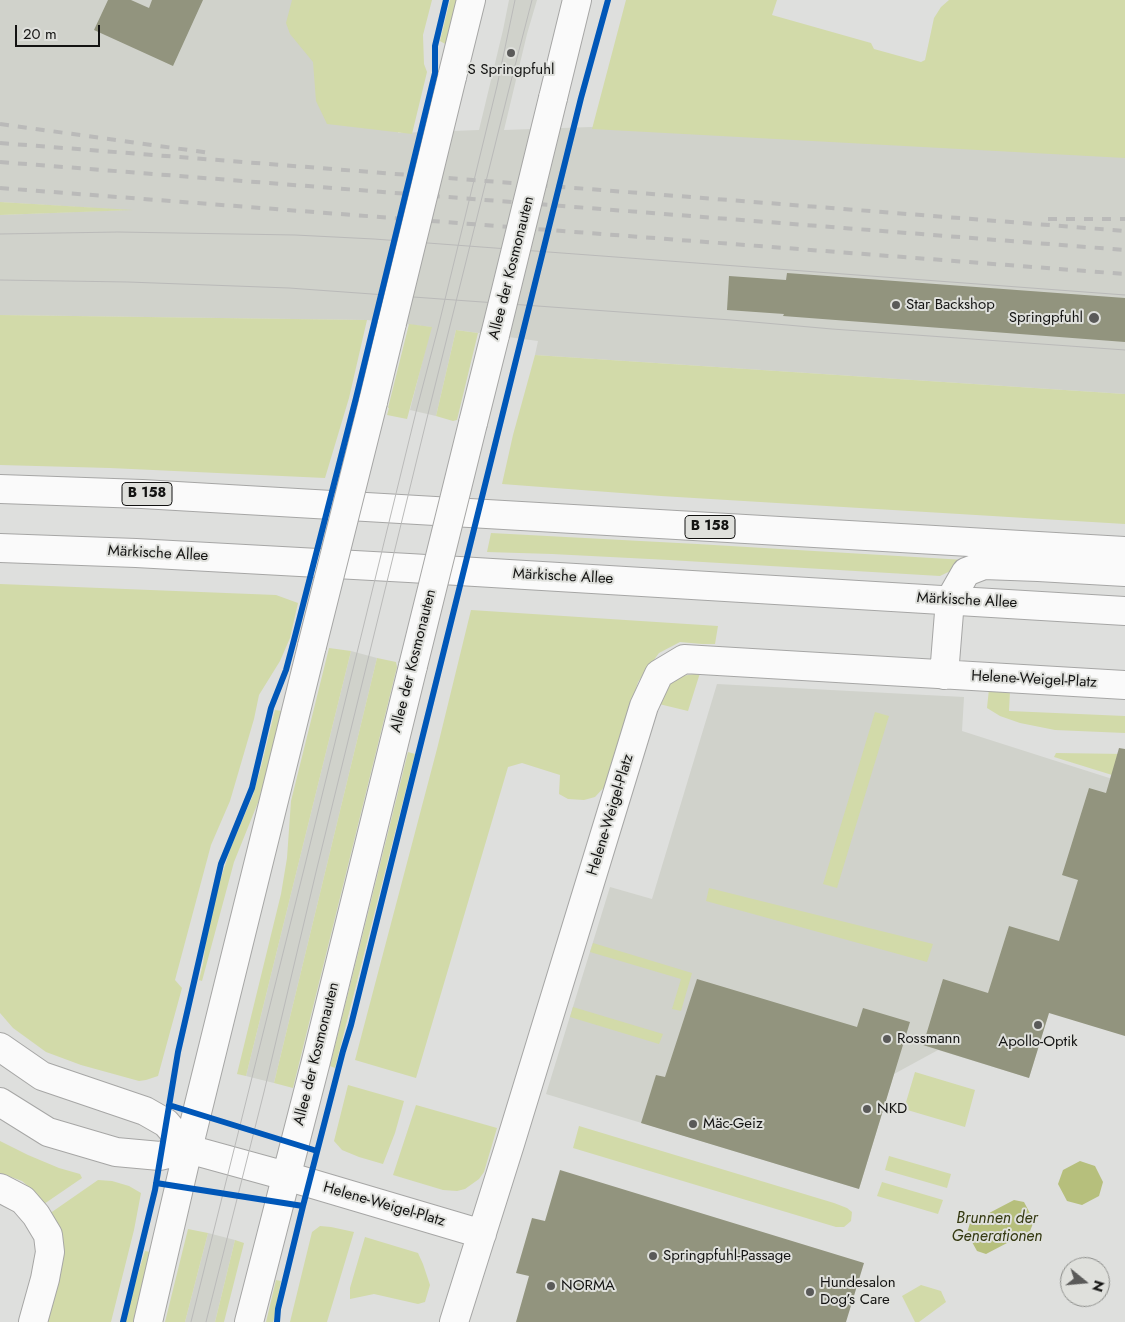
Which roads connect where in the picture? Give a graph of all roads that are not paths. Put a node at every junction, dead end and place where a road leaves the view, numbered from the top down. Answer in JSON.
{"nodes":[{"id":1,"x":471,"y":0,"type":"edge"},
{"id":2,"x":577,"y":0,"type":"edge"},
{"id":3,"x":0,"y":489,"type":"edge"},
{"id":4,"x":0,"y":548,"type":"edge"},
{"id":5,"x":1125,"y":551,"type":"edge"},
{"id":6,"x":1125,"y":572,"type":"edge"},
{"id":7,"x":950,"y":600,"type":"junction"},
{"id":8,"x":1125,"y":611,"type":"edge"},
{"id":9,"x":944,"y":675,"type":"junction"},
{"id":10,"x":1125,"y":685,"type":"edge"},
{"id":11,"x":0,"y":1047,"type":"edge"},
{"id":12,"x":0,"y":1102,"type":"edge"},
{"id":13,"x":188,"y":1149,"type":"junction"},
{"id":14,"x":286,"y":1176,"type":"junction"},
{"id":15,"x":0,"y":1188,"type":"edge"},
{"id":16,"x":482,"y":1234,"type":"junction"},
{"id":17,"x":33,"y":1322,"type":"edge"},
{"id":18,"x":148,"y":1322,"type":"edge"},
{"id":19,"x":249,"y":1322,"type":"edge"},
{"id":20,"x":454,"y":1322,"type":"edge"}],
"edges":[{"from":1,"to":13,"type":"main road","bridge":true},
{"from":2,"to":14,"type":"main road","name":"Allee der Kosmonauten","bridge":true},
{"from":3,"to":5,"type":"main road","number":"B 158"},
{"from":4,"to":7,"type":"main road","name":"Märkische Allee"},
{"from":6,"to":7,"type":"main road"},
{"from":7,"to":8,"type":"main road","name":"Märkische Allee"},
{"from":7,"to":9,"type":"main road"},
{"from":9,"to":10,"type":"main road","name":"Helene-Weigel-Platz"},
{"from":9,"to":16,"type":"main road","name":"Helene-Weigel-Platz"},
{"from":11,"to":13,"type":"main road"},
{"from":12,"to":13,"type":"main road"},
{"from":13,"to":14,"type":"main road","name":"Helene-Weigel-Platz"},
{"from":13,"to":18,"type":"main road"},
{"from":14,"to":16,"type":"main road","name":"Helene-Weigel-Platz"},
{"from":14,"to":19,"type":"main road","name":"Allee der Kosmonauten"},
{"from":15,"to":17,"type":"main road"},
{"from":16,"to":20,"type":"main road","name":"Helene-Weigel-Platz"}]}
